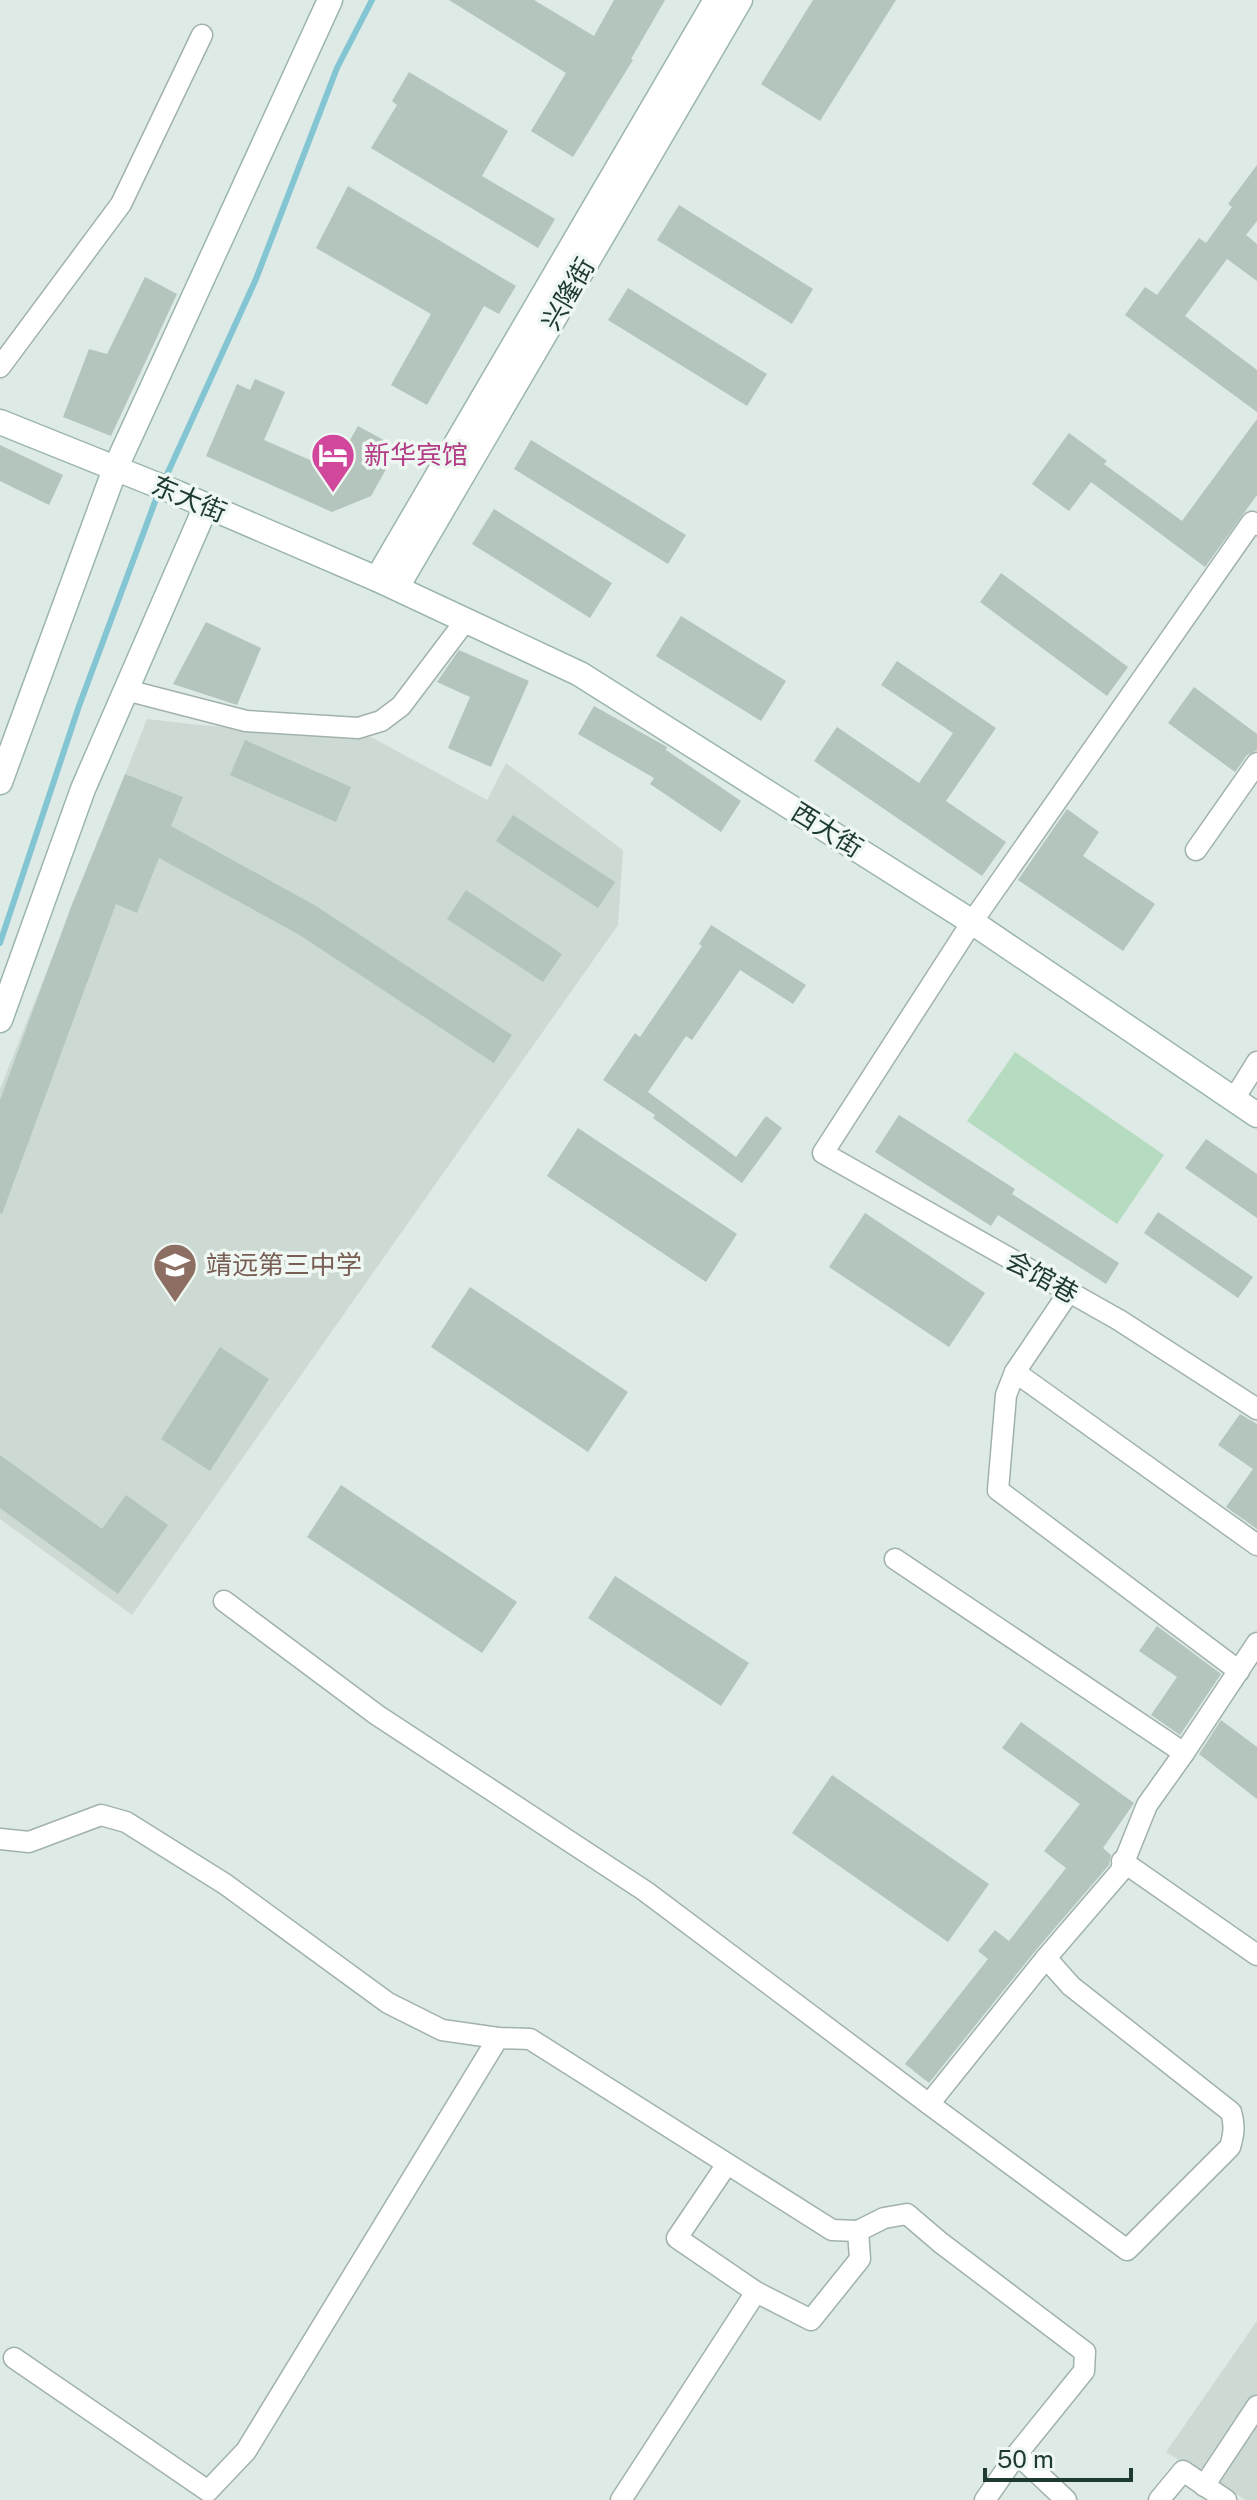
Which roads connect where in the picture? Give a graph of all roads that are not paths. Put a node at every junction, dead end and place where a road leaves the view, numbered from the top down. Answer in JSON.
{"nodes":[{"id":1,"x":330,"y":0,"type":"edge"},
{"id":2,"x":716,"y":0,"type":"edge"},
{"id":3,"x":740,"y":0,"type":"edge"},
{"id":4,"x":202,"y":35,"type":"dead end"},
{"id":5,"x":0,"y":367,"type":"edge"},
{"id":6,"x":0,"y":422,"type":"edge"},
{"id":7,"x":115,"y":469,"type":"junction"},
{"id":8,"x":206,"y":506,"type":"junction"},
{"id":9,"x":1257,"y":525,"type":"edge"},
{"id":10,"x":387,"y":583,"type":"junction"},
{"id":11,"x":466,"y":620,"type":"junction"},
{"id":12,"x":126,"y":690,"type":"junction"},
{"id":13,"x":1253,"y":776,"type":"edge"},
{"id":14,"x":0,"y":782,"type":"edge"},
{"id":15,"x":1196,"y":850,"type":"dead end"},
{"id":16,"x":972,"y":922,"type":"junction"},
{"id":17,"x":2,"y":1008,"type":"edge"},
{"id":18,"x":1257,"y":1062,"type":"edge"},
{"id":19,"x":1234,"y":1099,"type":"junction"},
{"id":20,"x":1257,"y":1115,"type":"edge"},
{"id":21,"x":1069,"y":1292,"type":"junction"},
{"id":22,"x":1015,"y":1372,"type":"junction"},
{"id":23,"x":1257,"y":1409,"type":"edge"},
{"id":24,"x":1257,"y":1545,"type":"edge"},
{"id":25,"x":895,"y":1559,"type":"dead end"},
{"id":26,"x":224,"y":1601,"type":"dead end"},
{"id":27,"x":1257,"y":1643,"type":"edge"},
{"id":28,"x":1239,"y":1671,"type":"junction"},
{"id":29,"x":1184,"y":1753,"type":"junction"},
{"id":30,"x":0,"y":1839,"type":"edge"},
{"id":31,"x":1122,"y":1861,"type":"junction"},
{"id":32,"x":1257,"y":1955,"type":"edge"},
{"id":33,"x":1046,"y":1958,"type":"junction"},
{"id":34,"x":498,"y":2038,"type":"junction"},
{"id":35,"x":929,"y":2104,"type":"junction"},
{"id":36,"x":727,"y":2164,"type":"junction"},
{"id":37,"x":858,"y":2231,"type":"junction"},
{"id":38,"x":756,"y":2292,"type":"junction"},
{"id":39,"x":14,"y":2358,"type":"dead end"},
{"id":40,"x":1257,"y":2406,"type":"edge"},
{"id":41,"x":1017,"y":2454,"type":"junction"},
{"id":42,"x":1204,"y":2486,"type":"junction"},
{"id":43,"x":621,"y":2500,"type":"edge"},
{"id":44,"x":985,"y":2500,"type":"edge"},
{"id":45,"x":1066,"y":2500,"type":"edge"},
{"id":46,"x":1159,"y":2500,"type":"edge"},
{"id":47,"x":1226,"y":2500,"type":"edge"}],
"edges":[{"from":1,"to":7,"type":"main road"},
{"from":2,"to":10,"type":"main road","name":"兴隆街"},
{"from":3,"to":10,"type":"main road","name":"兴隆街"},
{"from":4,"to":5,"type":"street"},
{"from":6,"to":7,"type":"main road","name":"东大街"},
{"from":7,"to":8,"type":"main road","name":"东大街"},
{"from":7,"to":14,"type":"main road"},
{"from":8,"to":10,"type":"main road","name":"东大街"},
{"from":8,"to":12,"type":"main road"},
{"from":9,"to":16,"type":"street"},
{"from":10,"to":11,"type":"main road","name":"西大街"},
{"from":11,"to":12,"type":"street"},
{"from":11,"to":16,"type":"main road","name":"西大街"},
{"from":12,"to":17,"type":"main road"},
{"from":13,"to":15,"type":"street"},
{"from":16,"to":19,"type":"main road","name":"西大街"},
{"from":16,"to":21,"type":"street","name":"会馆巷"},
{"from":18,"to":19,"type":"street"},
{"from":19,"to":20,"type":"main road","name":"西大街"},
{"from":21,"to":22,"type":"street"},
{"from":21,"to":23,"type":"street","name":"会馆巷"},
{"from":22,"to":24,"type":"street"},
{"from":22,"to":28,"type":"street"},
{"from":25,"to":29,"type":"street"},
{"from":26,"to":35,"type":"street"},
{"from":27,"to":28,"type":"street"},
{"from":28,"to":29,"type":"street"},
{"from":29,"to":31,"type":"street"},
{"from":30,"to":34,"type":"street"},
{"from":31,"to":32,"type":"street"},
{"from":31,"to":33,"type":"street"},
{"from":33,"to":35,"type":"street"},
{"from":33,"to":35,"type":"street"},
{"from":34,"to":36,"type":"street"},
{"from":34,"to":39,"type":"street"},
{"from":36,"to":37,"type":"street"},
{"from":36,"to":38,"type":"street"},
{"from":37,"to":38,"type":"street"},
{"from":37,"to":41,"type":"street"},
{"from":38,"to":43,"type":"street"},
{"from":40,"to":42,"type":"street"},
{"from":41,"to":44,"type":"street"},
{"from":41,"to":45,"type":"street"},
{"from":42,"to":46,"type":"street"},
{"from":42,"to":47,"type":"street"}]}
